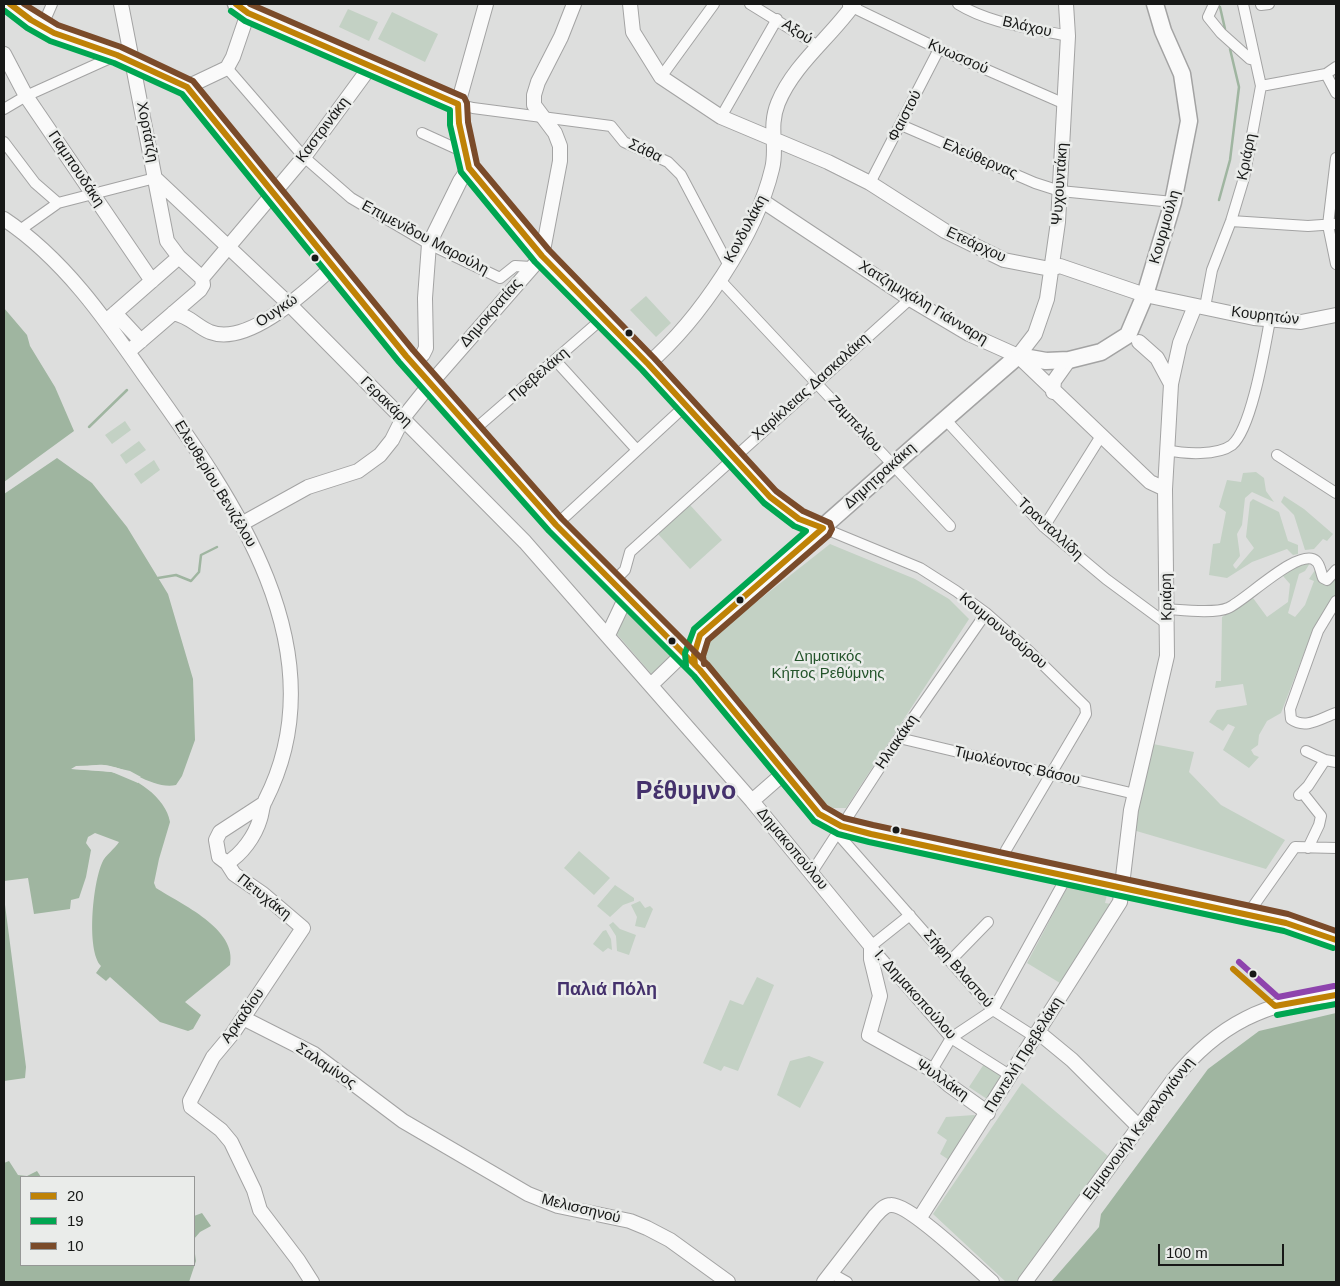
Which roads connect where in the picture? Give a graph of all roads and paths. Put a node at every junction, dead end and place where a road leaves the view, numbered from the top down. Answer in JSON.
{"nodes":[{"id":1,"x":10,"y":4,"type":"edge"},
{"id":2,"x":52,"y":4,"type":"edge"},
{"id":3,"x":121,"y":4,"type":"edge"},
{"id":4,"x":486,"y":4,"type":"edge"},
{"id":5,"x":574,"y":4,"type":"edge"},
{"id":6,"x":630,"y":4,"type":"edge"},
{"id":7,"x":714,"y":4,"type":"edge"},
{"id":8,"x":750,"y":4,"type":"edge"},
{"id":9,"x":958,"y":4,"type":"edge"},
{"id":10,"x":1066,"y":4,"type":"edge"},
{"id":11,"x":1155,"y":4,"type":"edge"},
{"id":12,"x":1214,"y":4,"type":"edge"},
{"id":13,"x":1243,"y":4,"type":"edge"},
{"id":14,"x":851,"y":5,"type":"edge"},
{"id":15,"x":244,"y":7,"type":"edge"},
{"id":16,"x":777,"y":18,"type":"junction"},
{"id":17,"x":42,"y":27,"type":"junction"},
{"id":18,"x":1068,"y":36,"type":"junction"},
{"id":19,"x":818,"y":46,"type":"junction"},
{"id":20,"x":939,"y":49,"type":"junction"},
{"id":21,"x":4,"y":54,"type":"edge"},
{"id":22,"x":124,"y":58,"type":"junction"},
{"id":23,"x":1254,"y":60,"type":"junction"},
{"id":24,"x":370,"y":67,"type":"junction"},
{"id":25,"x":1336,"y":67,"type":"edge"},
{"id":26,"x":227,"y":68,"type":"junction"},
{"id":27,"x":1326,"y":74,"type":"junction"},
{"id":28,"x":661,"y":77,"type":"junction"},
{"id":29,"x":1261,"y":86,"type":"junction"},
{"id":30,"x":187,"y":87,"type":"junction"},
{"id":31,"x":1336,"y":93,"type":"edge"},
{"id":32,"x":26,"y":96,"type":"junction"},
{"id":33,"x":458,"y":104,"type":"junction"},
{"id":34,"x":1065,"y":104,"type":"junction"},
{"id":35,"x":4,"y":109,"type":"edge"},
{"id":36,"x":540,"y":115,"type":"junction"},
{"id":37,"x":721,"y":117,"type":"junction"},
{"id":38,"x":901,"y":125,"type":"junction"},
{"id":39,"x":422,"y":133,"type":"dead end"},
{"id":40,"x":772,"y":140,"type":"junction"},
{"id":41,"x":4,"y":142,"type":"edge"},
{"id":42,"x":465,"y":148,"type":"junction"},
{"id":43,"x":304,"y":157,"type":"junction"},
{"id":44,"x":1336,"y":158,"type":"edge"},
{"id":45,"x":469,"y":168,"type":"junction"},
{"id":46,"x":155,"y":178,"type":"junction"},
{"id":47,"x":870,"y":183,"type":"junction"},
{"id":48,"x":1060,"y":191,"type":"junction"},
{"id":49,"x":274,"y":192,"type":"junction"},
{"id":50,"x":93,"y":194,"type":"junction"},
{"id":51,"x":764,"y":202,"type":"junction"},
{"id":52,"x":1174,"y":202,"type":"junction"},
{"id":53,"x":58,"y":203,"type":"junction"},
{"id":54,"x":4,"y":219,"type":"edge"},
{"id":55,"x":1232,"y":221,"type":"junction"},
{"id":56,"x":1332,"y":224,"type":"edge"},
{"id":57,"x":20,"y":230,"type":"junction"},
{"id":58,"x":429,"y":244,"type":"junction"},
{"id":59,"x":228,"y":245,"type":"junction"},
{"id":60,"x":179,"y":257,"type":"junction"},
{"id":61,"x":536,"y":262,"type":"junction"},
{"id":62,"x":728,"y":264,"type":"junction"},
{"id":63,"x":1336,"y":264,"type":"edge"},
{"id":64,"x":334,"y":266,"type":"junction"},
{"id":65,"x":1050,"y":269,"type":"junction"},
{"id":66,"x":202,"y":278,"type":"junction"},
{"id":67,"x":719,"y":279,"type":"junction"},
{"id":68,"x":152,"y":281,"type":"junction"},
{"id":69,"x":1145,"y":295,"type":"junction"},
{"id":70,"x":910,"y":299,"type":"junction"},
{"id":71,"x":290,"y":304,"type":"junction"},
{"id":72,"x":1200,"y":307,"type":"junction"},
{"id":73,"x":173,"y":313,"type":"junction"},
{"id":74,"x":1336,"y":315,"type":"edge"},
{"id":75,"x":110,"y":317,"type":"junction"},
{"id":76,"x":603,"y":318,"type":"junction"},
{"id":77,"x":1270,"y":320,"type":"junction"},
{"id":78,"x":1134,"y":338,"type":"junction"},
{"id":79,"x":141,"y":341,"type":"junction"},
{"id":80,"x":128,"y":352,"type":"junction"},
{"id":81,"x":1178,"y":355,"type":"junction"},
{"id":82,"x":1018,"y":356,"type":"junction"},
{"id":83,"x":1069,"y":360,"type":"junction"},
{"id":84,"x":556,"y":361,"type":"junction"},
{"id":85,"x":413,"y":364,"type":"junction"},
{"id":86,"x":648,"y":364,"type":"junction"},
{"id":87,"x":431,"y":382,"type":"junction"},
{"id":88,"x":816,"y":382,"type":"junction"},
{"id":89,"x":1171,"y":384,"type":"junction"},
{"id":90,"x":1054,"y":392,"type":"junction"},
{"id":91,"x":684,"y":407,"type":"junction"},
{"id":92,"x":403,"y":418,"type":"junction"},
{"id":93,"x":944,"y":419,"type":"junction"},
{"id":94,"x":474,"y":430,"type":"junction"},
{"id":95,"x":1101,"y":436,"type":"junction"},
{"id":96,"x":637,"y":450,"type":"junction"},
{"id":97,"x":1167,"y":450,"type":"junction"},
{"id":98,"x":1277,"y":455,"type":"dead end"},
{"id":99,"x":733,"y":457,"type":"junction"},
{"id":100,"x":892,"y":464,"type":"junction"},
{"id":101,"x":1165,"y":490,"type":"junction"},
{"id":102,"x":1336,"y":493,"type":"edge"},
{"id":103,"x":243,"y":523,"type":"junction"},
{"id":104,"x":556,"y":525,"type":"junction"},
{"id":105,"x":950,"y":526,"type":"dead end"},
{"id":106,"x":1044,"y":527,"type":"junction"},
{"id":107,"x":823,"y":528,"type":"junction"},
{"id":108,"x":1336,"y":570,"type":"edge"},
{"id":109,"x":612,"y":583,"type":"junction"},
{"id":110,"x":626,"y":598,"type":"junction"},
{"id":111,"x":1336,"y":601,"type":"edge"},
{"id":112,"x":1167,"y":609,"type":"junction"},
{"id":113,"x":986,"y":613,"type":"junction"},
{"id":114,"x":1167,"y":624,"type":"junction"},
{"id":115,"x":608,"y":635,"type":"junction"},
{"id":116,"x":700,"y":635,"type":"junction"},
{"id":117,"x":667,"y":636,"type":"junction"},
{"id":118,"x":684,"y":653,"type":"junction"},
{"id":119,"x":695,"y":665,"type":"junction"},
{"id":120,"x":652,"y":684,"type":"junction"},
{"id":121,"x":1336,"y":713,"type":"edge"},
{"id":122,"x":899,"y":738,"type":"junction"},
{"id":123,"x":1306,"y":751,"type":"dead end"},
{"id":124,"x":1325,"y":760,"type":"junction"},
{"id":125,"x":1336,"y":762,"type":"edge"},
{"id":126,"x":784,"y":773,"type":"junction"},
{"id":127,"x":1051,"y":775,"type":"junction"},
{"id":128,"x":1134,"y":794,"type":"junction"},
{"id":129,"x":752,"y":802,"type":"junction"},
{"id":130,"x":264,"y":804,"type":"junction"},
{"id":131,"x":839,"y":830,"type":"junction"},
{"id":132,"x":1308,"y":848,"type":"junction"},
{"id":133,"x":1336,"y":848,"type":"edge"},
{"id":134,"x":227,"y":863,"type":"junction"},
{"id":135,"x":1002,"y":864,"type":"junction"},
{"id":136,"x":812,"y":872,"type":"junction"},
{"id":137,"x":1068,"y":876,"type":"junction"},
{"id":138,"x":1123,"y":887,"type":"junction"},
{"id":139,"x":910,"y":915,"type":"junction"},
{"id":140,"x":1247,"y":915,"type":"junction"},
{"id":141,"x":988,"y":922,"type":"dead end"},
{"id":142,"x":303,"y":928,"type":"joint"},
{"id":143,"x":1336,"y":940,"type":"edge"},
{"id":144,"x":871,"y":946,"type":"junction"},
{"id":145,"x":951,"y":960,"type":"junction"},
{"id":146,"x":1336,"y":995,"type":"edge"},
{"id":147,"x":993,"y":1010,"type":"junction"},
{"id":148,"x":243,"y":1018,"type":"junction"},
{"id":149,"x":1037,"y":1034,"type":"junction"},
{"id":150,"x":951,"y":1038,"type":"junction"},
{"id":151,"x":932,"y":1070,"type":"junction"},
{"id":152,"x":1011,"y":1076,"type":"junction"},
{"id":153,"x":381,"y":1105,"type":"joint"},
{"id":154,"x":988,"y":1113,"type":"junction"},
{"id":155,"x":1137,"y":1129,"type":"junction"},
{"id":156,"x":919,"y":1219,"type":"junction"},
{"id":157,"x":828,"y":1278,"type":"edge"},
{"id":158,"x":312,"y":1282,"type":"edge"},
{"id":159,"x":728,"y":1282,"type":"edge"},
{"id":160,"x":847,"y":1282,"type":"edge"},
{"id":161,"x":992,"y":1282,"type":"edge"},
{"id":162,"x":1025,"y":1282,"type":"edge"}],
"edges":[{"from":1,"to":17,"type":"main road"},
{"from":2,"to":17,"type":"street"},
{"from":3,"to":22,"type":"street","name":"Χορτάτζη"},
{"from":4,"to":33,"type":"street"},
{"from":5,"to":36,"type":"street","name":"Δημοκρατίας"},
{"from":6,"to":28,"type":"street"},
{"from":7,"to":28,"type":"street"},
{"from":8,"to":16,"type":"street","name":"Αξού"},
{"from":9,"to":18,"type":"street","name":"Βλάχου"},
{"from":10,"to":18,"type":"street","name":"Ψυχουντάκη"},
{"from":11,"to":52,"type":"main road","name":"Κουρμούλη"},
{"from":12,"to":23,"type":"street"},
{"from":13,"to":23,"type":"street","name":"Κριάρη"},
{"from":14,"to":19,"type":"street","name":"Κονδυλάκη"},
{"from":14,"to":20,"type":"street","name":"Κνωσσού"},
{"from":15,"to":24,"type":"main road"},
{"from":15,"to":26,"type":"street"},
{"from":16,"to":19,"type":"street","name":"Αξού"},
{"from":16,"to":37,"type":"street"},
{"from":17,"to":22,"type":"main road"},
{"from":18,"to":34,"type":"street","name":"Ψυχουντάκη"},
{"from":19,"to":40,"type":"street","name":"Κονδυλάκη"},
{"from":20,"to":34,"type":"street","name":"Κνωσσού"},
{"from":20,"to":38,"type":"street","name":"Φαιστού"},
{"from":21,"to":32,"type":"street","name":"Γιαμπουδάκη"},
{"from":22,"to":30,"type":"main road"},
{"from":22,"to":32,"type":"street"},
{"from":22,"to":46,"type":"street","name":"Χορτάτζη"},
{"from":23,"to":29,"type":"street","name":"Κριάρη"},
{"from":24,"to":33,"type":"main road"},
{"from":24,"to":43,"type":"street","name":"Καστρινάκη"},
{"from":25,"to":27,"type":"street"},
{"from":26,"to":30,"type":"street"},
{"from":26,"to":43,"type":"street","name":"Επιμενίδου Μαρούλη"},
{"from":27,"to":29,"type":"street"},
{"from":27,"to":31,"type":"street"},
{"from":28,"to":37,"type":"street","name":"Ετεάρχου"},
{"from":29,"to":55,"type":"street","name":"Κριάρη"},
{"from":30,"to":49,"type":"main road"},
{"from":32,"to":35,"type":"street"},
{"from":32,"to":50,"type":"street","name":"Γιαμπουδάκη"},
{"from":33,"to":36,"type":"street","name":"Σάθα"},
{"from":33,"to":42,"type":"main road"},
{"from":34,"to":48,"type":"street","name":"Ψυχουντάκη"},
{"from":36,"to":61,"type":"street","name":"Δημοκρατίας"},
{"from":36,"to":62,"type":"street","name":"Σάθα"},
{"from":37,"to":40,"type":"street","name":"Ετεάρχου"},
{"from":38,"to":47,"type":"street","name":"Φαιστού"},
{"from":38,"to":48,"type":"street","name":"Ελεύθερνας"},
{"from":39,"to":42,"type":"street"},
{"from":40,"to":47,"type":"street","name":"Ετεάρχου"},
{"from":40,"to":51,"type":"street","name":"Κονδυλάκη"},
{"from":41,"to":53,"type":"street"},
{"from":42,"to":45,"type":"main road"},
{"from":43,"to":49,"type":"street","name":"Καστρινάκη"},
{"from":43,"to":58,"type":"street","name":"Επιμενίδου Μαρούλη"},
{"from":44,"to":56,"type":"street"},
{"from":45,"to":58,"type":"street"},
{"from":45,"to":61,"type":"main road"},
{"from":46,"to":50,"type":"street"},
{"from":46,"to":59,"type":"street","name":"Γερακάρη"},
{"from":46,"to":60,"type":"street","name":"Χορτάτζη"},
{"from":47,"to":65,"type":"street","name":"Ετεάρχου"},
{"from":48,"to":52,"type":"street","name":"Ελεύθερνας"},
{"from":48,"to":65,"type":"street","name":"Ψυχουντάκη"},
{"from":49,"to":59,"type":"street","name":"Καστρινάκη"},
{"from":49,"to":64,"type":"main road"},
{"from":50,"to":53,"type":"street"},
{"from":50,"to":68,"type":"street","name":"Γιαμπουδάκη"},
{"from":51,"to":62,"type":"street","name":"Κονδυλάκη"},
{"from":51,"to":70,"type":"street","name":"Χατζημιχάλη Γιάνναρη"},
{"from":52,"to":69,"type":"main road","name":"Κουρμούλη"},
{"from":53,"to":57,"type":"street"},
{"from":54,"to":57,"type":"street","name":"Ελευθερίου Βενιζέλου"},
{"from":55,"to":56,"type":"street"},
{"from":55,"to":72,"type":"street","name":"Κριάρη"},
{"from":56,"to":63,"type":"street"},
{"from":57,"to":75,"type":"street","name":"Ελευθερίου Βενιζέλου"},
{"from":58,"to":61,"type":"street","name":"Επιμενίδου Μαρούλη"},
{"from":58,"to":85,"type":"street"},
{"from":59,"to":66,"type":"street","name":"Καστρινάκη"},
{"from":59,"to":71,"type":"street","name":"Γερακάρη"},
{"from":60,"to":66,"type":"street","name":"Χορτάτζη"},
{"from":60,"to":68,"type":"street"},
{"from":61,"to":76,"type":"main road"},
{"from":61,"to":87,"type":"street","name":"Δημοκρατίας"},
{"from":62,"to":67,"type":"street","name":"Κονδυλάκη"},
{"from":64,"to":71,"type":"street","name":"Ουγκώ"},
{"from":64,"to":85,"type":"main road"},
{"from":65,"to":69,"type":"street","name":"Ετεάρχου"},
{"from":65,"to":82,"type":"street","name":"Ψυχουντάκη"},
{"from":66,"to":73,"type":"street","name":"Καστρινάκη"},
{"from":67,"to":86,"type":"street","name":"Κονδυλάκη"},
{"from":67,"to":88,"type":"street","name":"Ζαμπελίου"},
{"from":68,"to":75,"type":"street"},
{"from":69,"to":72,"type":"street","name":"Ετεάρχου"},
{"from":69,"to":78,"type":"main road","name":"Κουρμούλη"},
{"from":70,"to":82,"type":"street","name":"Χατζημιχάλη Γιάνναρη"},
{"from":70,"to":88,"type":"street","name":"Χαρίκλειας Δασκαλάκη"},
{"from":71,"to":73,"type":"street","name":"Ουγκώ"},
{"from":71,"to":92,"type":"street","name":"Γερακάρη"},
{"from":72,"to":77,"type":"street","name":"Κουρητών"},
{"from":72,"to":81,"type":"street","name":"Κριάρη"},
{"from":73,"to":79,"type":"street","name":"Καστρινάκη"},
{"from":74,"to":77,"type":"street","name":"Κουρητών"},
{"from":75,"to":79,"type":"street"},
{"from":75,"to":80,"type":"street","name":"Ελευθερίου Βενιζέλου"},
{"from":76,"to":84,"type":"street","name":"Πρεβελάκη"},
{"from":76,"to":86,"type":"main road"},
{"from":77,"to":97,"type":"street"},
{"from":78,"to":81,"type":"street"},
{"from":78,"to":83,"type":"main road"},
{"from":78,"to":89,"type":"street"},
{"from":79,"to":80,"type":"street","name":"Καστρινάκη"},
{"from":80,"to":103,"type":"street","name":"Ελευθερίου Βενιζέλου"},
{"from":81,"to":89,"type":"street","name":"Κριάρη"},
{"from":82,"to":83,"type":"main road"},
{"from":82,"to":90,"type":"street","name":"Χατζημιχάλη Γιάνναρη"},
{"from":82,"to":93,"type":"main road","name":"Δημητρακάκη"},
{"from":83,"to":90,"type":"street"},
{"from":84,"to":94,"type":"street","name":"Πρεβελάκη"},
{"from":84,"to":96,"type":"street"},
{"from":85,"to":87,"type":"main road"},
{"from":86,"to":91,"type":"main road"},
{"from":87,"to":92,"type":"street","name":"Δημοκρατίας"},
{"from":87,"to":94,"type":"main road"},
{"from":88,"to":99,"type":"street","name":"Χαρίκλειας Δασκαλάκη"},
{"from":88,"to":100,"type":"street","name":"Ζαμπελίου"},
{"from":89,"to":97,"type":"street","name":"Κριάρη"},
{"from":90,"to":95,"type":"street","name":"Χατζημιχάλη Γιάνναρη"},
{"from":91,"to":96,"type":"street"},
{"from":91,"to":99,"type":"main road"},
{"from":92,"to":103,"type":"street","name":"Δημοκρατίας"},
{"from":92,"to":115,"type":"street","name":"Γερακάρη"},
{"from":93,"to":100,"type":"main road","name":"Δημητρακάκη"},
{"from":93,"to":106,"type":"street","name":"Τρανταλλίδη"},
{"from":94,"to":104,"type":"main road"},
{"from":95,"to":101,"type":"street","name":"Χατζημιχάλη Γιάνναρη"},
{"from":95,"to":106,"type":"street"},
{"from":96,"to":104,"type":"street"},
{"from":97,"to":101,"type":"street","name":"Κριάρη"},
{"from":98,"to":102,"type":"street"},
{"from":99,"to":107,"type":"main road"},
{"from":99,"to":109,"type":"street","name":"Χαρίκλειας Δασκαλάκη"},
{"from":100,"to":105,"type":"street","name":"Ζαμπελίου"},
{"from":100,"to":107,"type":"main road","name":"Δημητρακάκη"},
{"from":101,"to":112,"type":"street","name":"Κριάρη"},
{"from":103,"to":130,"type":"street","name":"Ελευθερίου Βενιζέλου"},
{"from":104,"to":109,"type":"main road"},
{"from":106,"to":114,"type":"street","name":"Τρανταλλίδη"},
{"from":107,"to":113,"type":"street","name":"Κουμουνδούρου"},
{"from":107,"to":116,"type":"main road","name":"Δημητρακάκη"},
{"from":108,"to":112,"type":"street"},
{"from":109,"to":110,"type":"main road"},
{"from":110,"to":115,"type":"street"},
{"from":110,"to":117,"type":"main road"},
{"from":111,"to":121,"type":"street"},
{"from":112,"to":114,"type":"street","name":"Κριάρη"},
{"from":113,"to":122,"type":"street","name":"Ηλιακάκη"},
{"from":113,"to":127,"type":"street","name":"Κουμουνδούρου"},
{"from":114,"to":128,"type":"street","name":"Κριάρη"},
{"from":115,"to":120,"type":"street","name":"Γερακάρη"},
{"from":116,"to":117,"type":"main road"},
{"from":116,"to":119,"type":"main road"},
{"from":117,"to":118,"type":"main road"},
{"from":118,"to":119,"type":"main road"},
{"from":118,"to":120,"type":"street"},
{"from":119,"to":126,"type":"main road"},
{"from":120,"to":129,"type":"street","name":"Δημακοπούλου"},
{"from":122,"to":127,"type":"street","name":"Τιμολέοντος Βάσου"},
{"from":122,"to":131,"type":"street","name":"Ηλιακάκη"},
{"from":123,"to":124,"type":"street"},
{"from":124,"to":125,"type":"street"},
{"from":124,"to":132,"type":"street"},
{"from":126,"to":129,"type":"street"},
{"from":126,"to":131,"type":"main road"},
{"from":127,"to":128,"type":"street","name":"Τιμολέοντος Βάσου"},
{"from":127,"to":135,"type":"street"},
{"from":128,"to":138,"type":"street","name":"Κριάρη"},
{"from":129,"to":136,"type":"street","name":"Δημακοπούλου"},
{"from":130,"to":134,"type":"street","name":"Ελευθερίου Βενιζέλου"},
{"from":130,"to":134,"type":"street","name":"Πετυχάκη"},
{"from":131,"to":135,"type":"main road"},
{"from":131,"to":136,"type":"street","name":"Ηλιακάκη"},
{"from":131,"to":139,"type":"street","name":"Σήφη Βλαστού"},
{"from":132,"to":133,"type":"street"},
{"from":132,"to":140,"type":"street"},
{"from":134,"to":142,"type":"street","name":"Πετυχάκη"},
{"from":135,"to":137,"type":"main road"},
{"from":136,"to":144,"type":"street","name":"Δημακοπούλου"},
{"from":137,"to":138,"type":"main road"},
{"from":137,"to":147,"type":"street"},
{"from":138,"to":140,"type":"main road"},
{"from":138,"to":149,"type":"street","name":"Παντελή Πρεβελάκη"},
{"from":139,"to":144,"type":"street"},
{"from":139,"to":145,"type":"street","name":"Σήφη Βλαστού"},
{"from":140,"to":143,"type":"main road"},
{"from":141,"to":145,"type":"street"},
{"from":142,"to":148,"type":"street","name":"Αρκαδίου"},
{"from":144,"to":150,"type":"street","name":"Ι. Δημακοπούλου"},
{"from":144,"to":151,"type":"street","name":"Ψυλλάκη"},
{"from":145,"to":147,"type":"street","name":"Σήφη Βλαστού"},
{"from":146,"to":155,"type":"street","name":"Εμμανουήλ Κεφαλογιάννη"},
{"from":147,"to":149,"type":"street","name":"Σήφη Βλαστού"},
{"from":147,"to":150,"type":"street"},
{"from":148,"to":153,"type":"street","name":"Σαλαμίνος"},
{"from":148,"to":158,"type":"street","name":"Αρκαδίου"},
{"from":149,"to":152,"type":"street","name":"Παντελή Πρεβελάκη"},
{"from":149,"to":155,"type":"street","name":"Σήφη Βλαστού"},
{"from":150,"to":151,"type":"street"},
{"from":150,"to":152,"type":"street","name":"Ι. Δημακοπούλου"},
{"from":151,"to":154,"type":"street","name":"Ψυλλάκη"},
{"from":152,"to":154,"type":"street","name":"Παντελή Πρεβελάκη"},
{"from":153,"to":159,"type":"street","name":"Μελισσηνού"},
{"from":154,"to":156,"type":"street","name":"Παντελή Πρεβελάκη"},
{"from":155,"to":162,"type":"street","name":"Εμμανουήλ Κεφαλογιάννη"},
{"from":156,"to":157,"type":"street"},
{"from":156,"to":161,"type":"street"},
{"from":157,"to":160,"type":"street"}]}
